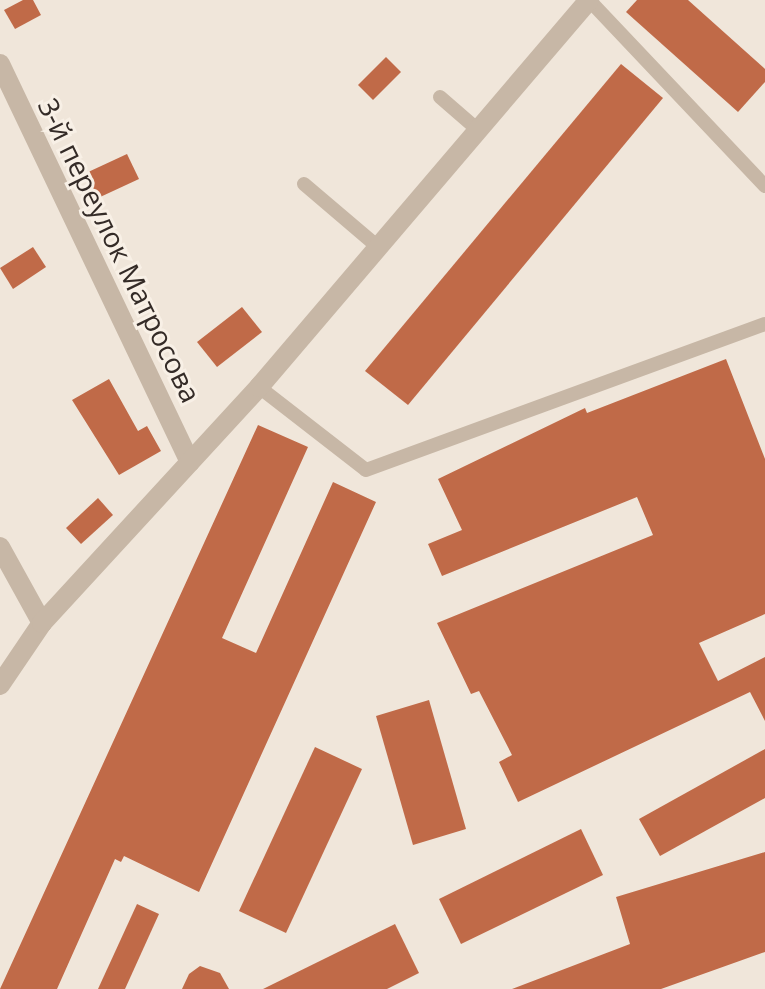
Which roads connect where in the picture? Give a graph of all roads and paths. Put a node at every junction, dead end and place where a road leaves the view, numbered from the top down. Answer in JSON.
{"nodes":[{"id":1,"x":589,"y":0,"type":"edge"},
{"id":2,"x":0,"y":64,"type":"edge"},
{"id":3,"x":440,"y":97,"type":"dead end"},
{"id":4,"x":478,"y":130,"type":"junction"},
{"id":5,"x":304,"y":184,"type":"dead end"},
{"id":6,"x":765,"y":186,"type":"edge"},
{"id":7,"x":378,"y":247,"type":"junction"},
{"id":8,"x":765,"y":324,"type":"edge"},
{"id":9,"x":259,"y":387,"type":"junction"},
{"id":10,"x":190,"y":462,"type":"junction"},
{"id":11,"x":0,"y":547,"type":"edge"},
{"id":12,"x":42,"y":623,"type":"junction"},
{"id":13,"x":0,"y":685,"type":"edge"}],
"edges":[{"from":1,"to":4,"type":"street"},
{"from":1,"to":6,"type":"lane"},
{"from":2,"to":10,"type":"street","name":"3-й переулок Матросова"},
{"from":3,"to":4,"type":"lane"},
{"from":4,"to":7,"type":"street"},
{"from":5,"to":7,"type":"lane"},
{"from":7,"to":9,"type":"street"},
{"from":8,"to":9,"type":"lane"},
{"from":9,"to":10,"type":"street"},
{"from":10,"to":12,"type":"street"},
{"from":11,"to":12,"type":"street"},
{"from":12,"to":13,"type":"street"}]}
